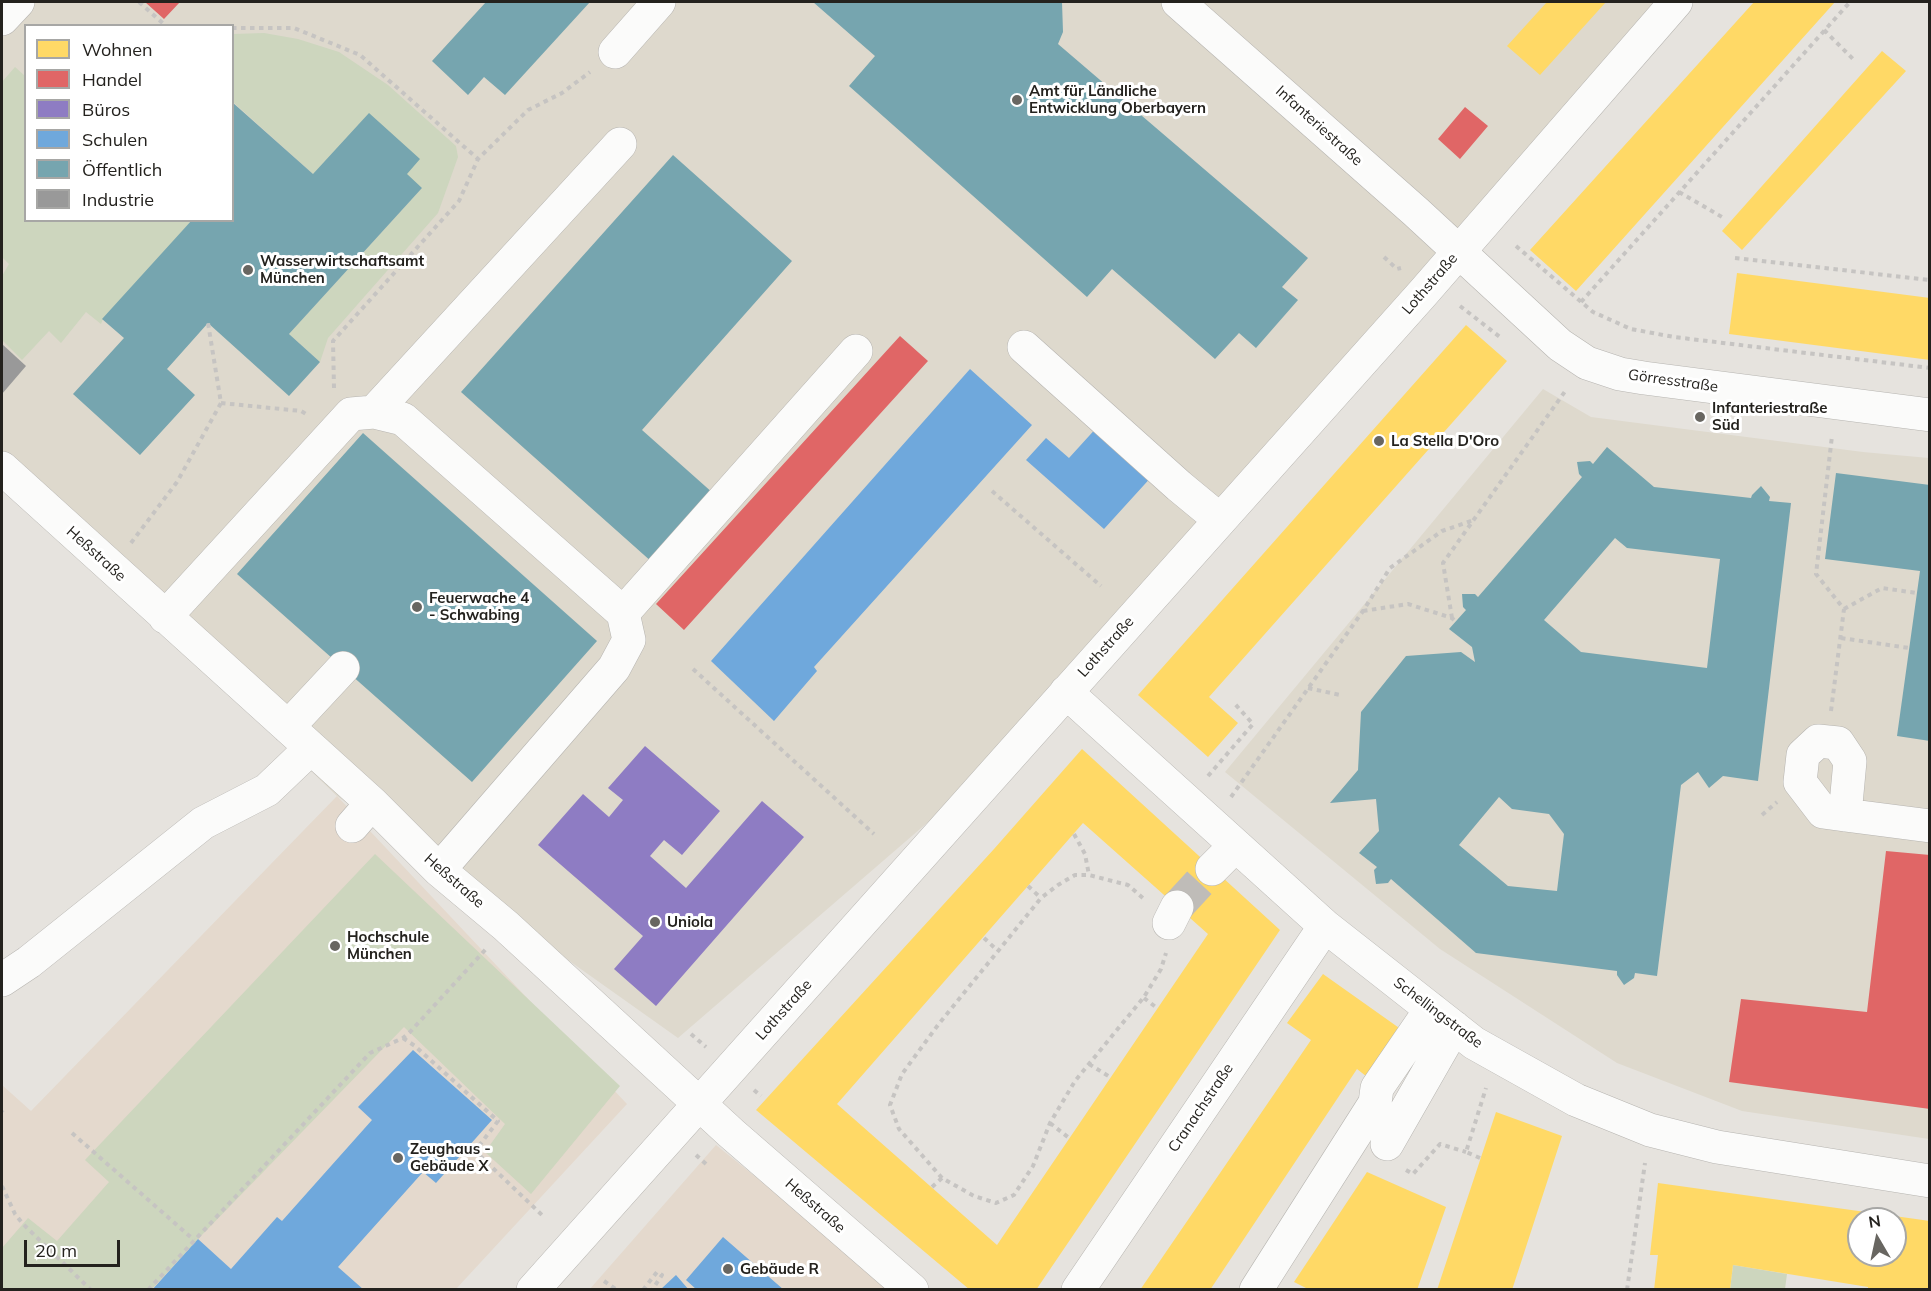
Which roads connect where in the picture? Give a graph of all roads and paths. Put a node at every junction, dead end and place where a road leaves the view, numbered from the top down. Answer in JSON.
{"nodes":[{"id":1,"x":18,"y":2,"type":"edge"},
{"id":2,"x":139,"y":2,"type":"edge"},
{"id":3,"x":658,"y":2,"type":"edge"},
{"id":4,"x":1178,"y":2,"type":"edge"},
{"id":5,"x":1676,"y":2,"type":"edge"},
{"id":6,"x":1850,"y":2,"type":"edge"},
{"id":7,"x":2,"y":19,"type":"edge"},
{"id":8,"x":164,"y":24,"type":"edge"},
{"id":9,"x":234,"y":28,"type":"edge"},
{"id":10,"x":1824,"y":30,"type":"junction"},
{"id":11,"x":615,"y":52,"type":"joint"},
{"id":12,"x":1853,"y":59,"type":"dead end"},
{"id":13,"x":620,"y":144,"type":"dead end"},
{"id":14,"x":478,"y":159,"type":"junction"},
{"id":15,"x":1679,"y":192,"type":"junction"},
{"id":16,"x":1722,"y":217,"type":"dead end"},
{"id":17,"x":1515,"y":246,"type":"dead end"},
{"id":18,"x":1457,"y":252,"type":"junction"},
{"id":19,"x":1384,"y":257,"type":"dead end"},
{"id":20,"x":1735,"y":258,"type":"dead end"},
{"id":21,"x":1397,"y":269,"type":"dead end"},
{"id":22,"x":1929,"y":280,"type":"edge"},
{"id":23,"x":1581,"y":302,"type":"junction"},
{"id":24,"x":208,"y":323,"type":"dead end"},
{"id":25,"x":1024,"y":347,"type":"dead end"},
{"id":26,"x":856,"y":351,"type":"dead end"},
{"id":27,"x":1929,"y":368,"type":"edge"},
{"id":28,"x":1566,"y":390,"type":"dead end"},
{"id":29,"x":328,"y":394,"type":"dead end"},
{"id":30,"x":221,"y":403,"type":"junction"},
{"id":31,"x":314,"y":408,"type":"dead end"},
{"id":32,"x":374,"y":412,"type":"junction"},
{"id":33,"x":1929,"y":415,"type":"edge"},
{"id":34,"x":1832,"y":436,"type":"dead end"},
{"id":35,"x":2,"y":468,"type":"edge"},
{"id":36,"x":992,"y":491,"type":"dead end"},
{"id":37,"x":154,"y":513,"type":"dead end"},
{"id":38,"x":1220,"y":519,"type":"junction"},
{"id":39,"x":1474,"y":520,"type":"junction"},
{"id":40,"x":1101,"y":586,"type":"dead end"},
{"id":41,"x":1917,"y":593,"type":"dead end"},
{"id":42,"x":1844,"y":609,"type":"junction"},
{"id":43,"x":1363,"y":610,"type":"junction"},
{"id":44,"x":623,"y":613,"type":"junction"},
{"id":45,"x":165,"y":617,"type":"junction"},
{"id":46,"x":1452,"y":618,"type":"junction"},
{"id":47,"x":1456,"y":622,"type":"dead end"},
{"id":48,"x":1840,"y":638,"type":"junction"},
{"id":49,"x":1909,"y":648,"type":"dead end"},
{"id":50,"x":343,"y":668,"type":"dead end"},
{"id":51,"x":693,"y":669,"type":"dead end"},
{"id":52,"x":1308,"y":688,"type":"junction"},
{"id":53,"x":1066,"y":692,"type":"junction"},
{"id":54,"x":1340,"y":695,"type":"dead end"},
{"id":55,"x":1235,"y":704,"type":"dead end"},
{"id":56,"x":299,"y":738,"type":"junction"},
{"id":57,"x":1827,"y":742,"type":"junction"},
{"id":58,"x":1186,"y":802,"type":"junction"},
{"id":59,"x":1845,"y":815,"type":"junction"},
{"id":60,"x":1929,"y":826,"type":"edge"},
{"id":61,"x":874,"y":834,"type":"dead end"},
{"id":62,"x":1074,"y":834,"type":"dead end"},
{"id":63,"x":1220,"y":846,"type":"junction"},
{"id":64,"x":439,"y":870,"type":"junction"},
{"id":65,"x":1089,"y":875,"type":"junction"},
{"id":66,"x":1028,"y":886,"type":"dead end"},
{"id":67,"x":1041,"y":898,"type":"junction"},
{"id":68,"x":506,"y":926,"type":"junction"},
{"id":69,"x":1325,"y":926,"type":"junction"},
{"id":70,"x":984,"y":938,"type":"dead end"},
{"id":71,"x":997,"y":950,"type":"junction"},
{"id":72,"x":2,"y":980,"type":"edge"},
{"id":73,"x":1144,"y":997,"type":"junction"},
{"id":74,"x":1158,"y":1008,"type":"dead end"},
{"id":75,"x":1443,"y":1018,"type":"junction"},
{"id":76,"x":403,"y":1038,"type":"junction"},
{"id":77,"x":1500,"y":1057,"type":"junction"},
{"id":78,"x":1089,"y":1064,"type":"junction"},
{"id":79,"x":1110,"y":1077,"type":"dead end"},
{"id":80,"x":700,"y":1104,"type":"junction"},
{"id":81,"x":1050,"y":1123,"type":"junction"},
{"id":82,"x":1650,"y":1130,"type":"junction"},
{"id":83,"x":72,"y":1133,"type":"dead end"},
{"id":84,"x":1069,"y":1138,"type":"dead end"},
{"id":85,"x":1466,"y":1152,"type":"junction"},
{"id":86,"x":1395,"y":1157,"type":"joint"},
{"id":87,"x":1480,"y":1158,"type":"dead end"},
{"id":88,"x":942,"y":1178,"type":"junction"},
{"id":89,"x":1929,"y":1181,"type":"edge"},
{"id":90,"x":2,"y":1186,"type":"edge"},
{"id":91,"x":932,"y":1187,"type":"dead end"},
{"id":92,"x":543,"y":1216,"type":"dead end"},
{"id":93,"x":194,"y":1240,"type":"junction"},
{"id":94,"x":603,"y":1281,"type":"dead end"},
{"id":95,"x":92,"y":1290,"type":"edge"},
{"id":96,"x":148,"y":1290,"type":"edge"},
{"id":97,"x":533,"y":1290,"type":"edge"},
{"id":98,"x":617,"y":1290,"type":"edge"},
{"id":99,"x":643,"y":1290,"type":"edge"},
{"id":100,"x":652,"y":1290,"type":"edge"},
{"id":101,"x":912,"y":1290,"type":"edge"},
{"id":102,"x":1078,"y":1290,"type":"edge"},
{"id":103,"x":1256,"y":1290,"type":"edge"},
{"id":104,"x":1627,"y":1290,"type":"edge"}],
"edges":[{"from":1,"to":7,"type":"street"},
{"from":2,"to":8,"type":"path"},
{"from":3,"to":11,"type":"street"},
{"from":4,"to":18,"type":"street","name":"Infanteriestraße"},
{"from":5,"to":18,"type":"street","name":"Lothstraße"},
{"from":6,"to":10,"type":"path"},
{"from":9,"to":14,"type":"path"},
{"from":10,"to":12,"type":"path"},
{"from":10,"to":15,"type":"path"},
{"from":11,"to":14,"type":"path"},
{"from":13,"to":32,"type":"street"},
{"from":14,"to":29,"type":"path"},
{"from":15,"to":16,"type":"path"},
{"from":15,"to":23,"type":"path"},
{"from":17,"to":23,"type":"path"},
{"from":18,"to":33,"type":"street","name":"Görresstraße"},
{"from":18,"to":38,"type":"street","name":"Lothstraße"},
{"from":19,"to":21,"type":"path"},
{"from":20,"to":22,"type":"path"},
{"from":23,"to":27,"type":"path"},
{"from":24,"to":30,"type":"path"},
{"from":25,"to":38,"type":"street"},
{"from":26,"to":44,"type":"street"},
{"from":28,"to":39,"type":"path"},
{"from":30,"to":31,"type":"path"},
{"from":30,"to":37,"type":"path"},
{"from":32,"to":44,"type":"street"},
{"from":32,"to":45,"type":"street"},
{"from":34,"to":42,"type":"path"},
{"from":35,"to":45,"type":"street","name":"Heßstraße"},
{"from":36,"to":40,"type":"path"},
{"from":38,"to":53,"type":"street","name":"Lothstraße"},
{"from":39,"to":43,"type":"path"},
{"from":39,"to":46,"type":"path"},
{"from":41,"to":42,"type":"path"},
{"from":42,"to":48,"type":"path"},
{"from":43,"to":46,"type":"path"},
{"from":43,"to":52,"type":"path"},
{"from":44,"to":64,"type":"street"},
{"from":45,"to":56,"type":"street","name":"Heßstraße"},
{"from":46,"to":47,"type":"path"},
{"from":48,"to":49,"type":"path"},
{"from":48,"to":57,"type":"path"},
{"from":50,"to":56,"type":"street"},
{"from":51,"to":61,"type":"path"},
{"from":52,"to":54,"type":"path"},
{"from":52,"to":63,"type":"path"},
{"from":53,"to":58,"type":"street","name":"Schellingstraße"},
{"from":53,"to":80,"type":"street","name":"Lothstraße"},
{"from":55,"to":58,"type":"path"},
{"from":56,"to":64,"type":"street","name":"Heßstraße"},
{"from":56,"to":72,"type":"street"},
{"from":57,"to":59,"type":"street"},
{"from":57,"to":59,"type":"street"},
{"from":58,"to":63,"type":"street","name":"Schellingstraße"},
{"from":59,"to":60,"type":"street"},
{"from":62,"to":65,"type":"path"},
{"from":63,"to":69,"type":"street","name":"Schellingstraße"},
{"from":64,"to":68,"type":"street","name":"Heßstraße"},
{"from":65,"to":67,"type":"path"},
{"from":65,"to":73,"type":"path"},
{"from":66,"to":67,"type":"path"},
{"from":67,"to":71,"type":"path"},
{"from":68,"to":76,"type":"path"},
{"from":68,"to":80,"type":"street","name":"Heßstraße"},
{"from":69,"to":75,"type":"street","name":"Schellingstraße"},
{"from":69,"to":102,"type":"street","name":"Cranachstraße"},
{"from":70,"to":71,"type":"path"},
{"from":71,"to":88,"type":"path"},
{"from":73,"to":74,"type":"path"},
{"from":73,"to":78,"type":"path"},
{"from":75,"to":77,"type":"street","name":"Schellingstraße"},
{"from":75,"to":86,"type":"street"},
{"from":75,"to":103,"type":"street"},
{"from":76,"to":92,"type":"path"},
{"from":76,"to":93,"type":"path"},
{"from":77,"to":82,"type":"street","name":"Schellingstraße"},
{"from":77,"to":85,"type":"path"},
{"from":78,"to":79,"type":"path"},
{"from":78,"to":81,"type":"path"},
{"from":80,"to":97,"type":"street","name":"Lothstraße"},
{"from":80,"to":101,"type":"street","name":"Heßstraße"},
{"from":81,"to":84,"type":"path"},
{"from":81,"to":88,"type":"path"},
{"from":82,"to":89,"type":"street","name":"Schellingstraße"},
{"from":82,"to":104,"type":"path"},
{"from":83,"to":93,"type":"path"},
{"from":85,"to":86,"type":"path"},
{"from":85,"to":87,"type":"path"},
{"from":88,"to":91,"type":"path"},
{"from":90,"to":95,"type":"path"},
{"from":93,"to":96,"type":"path"},
{"from":94,"to":98,"type":"path"},
{"from":99,"to":100,"type":"path"}]}
